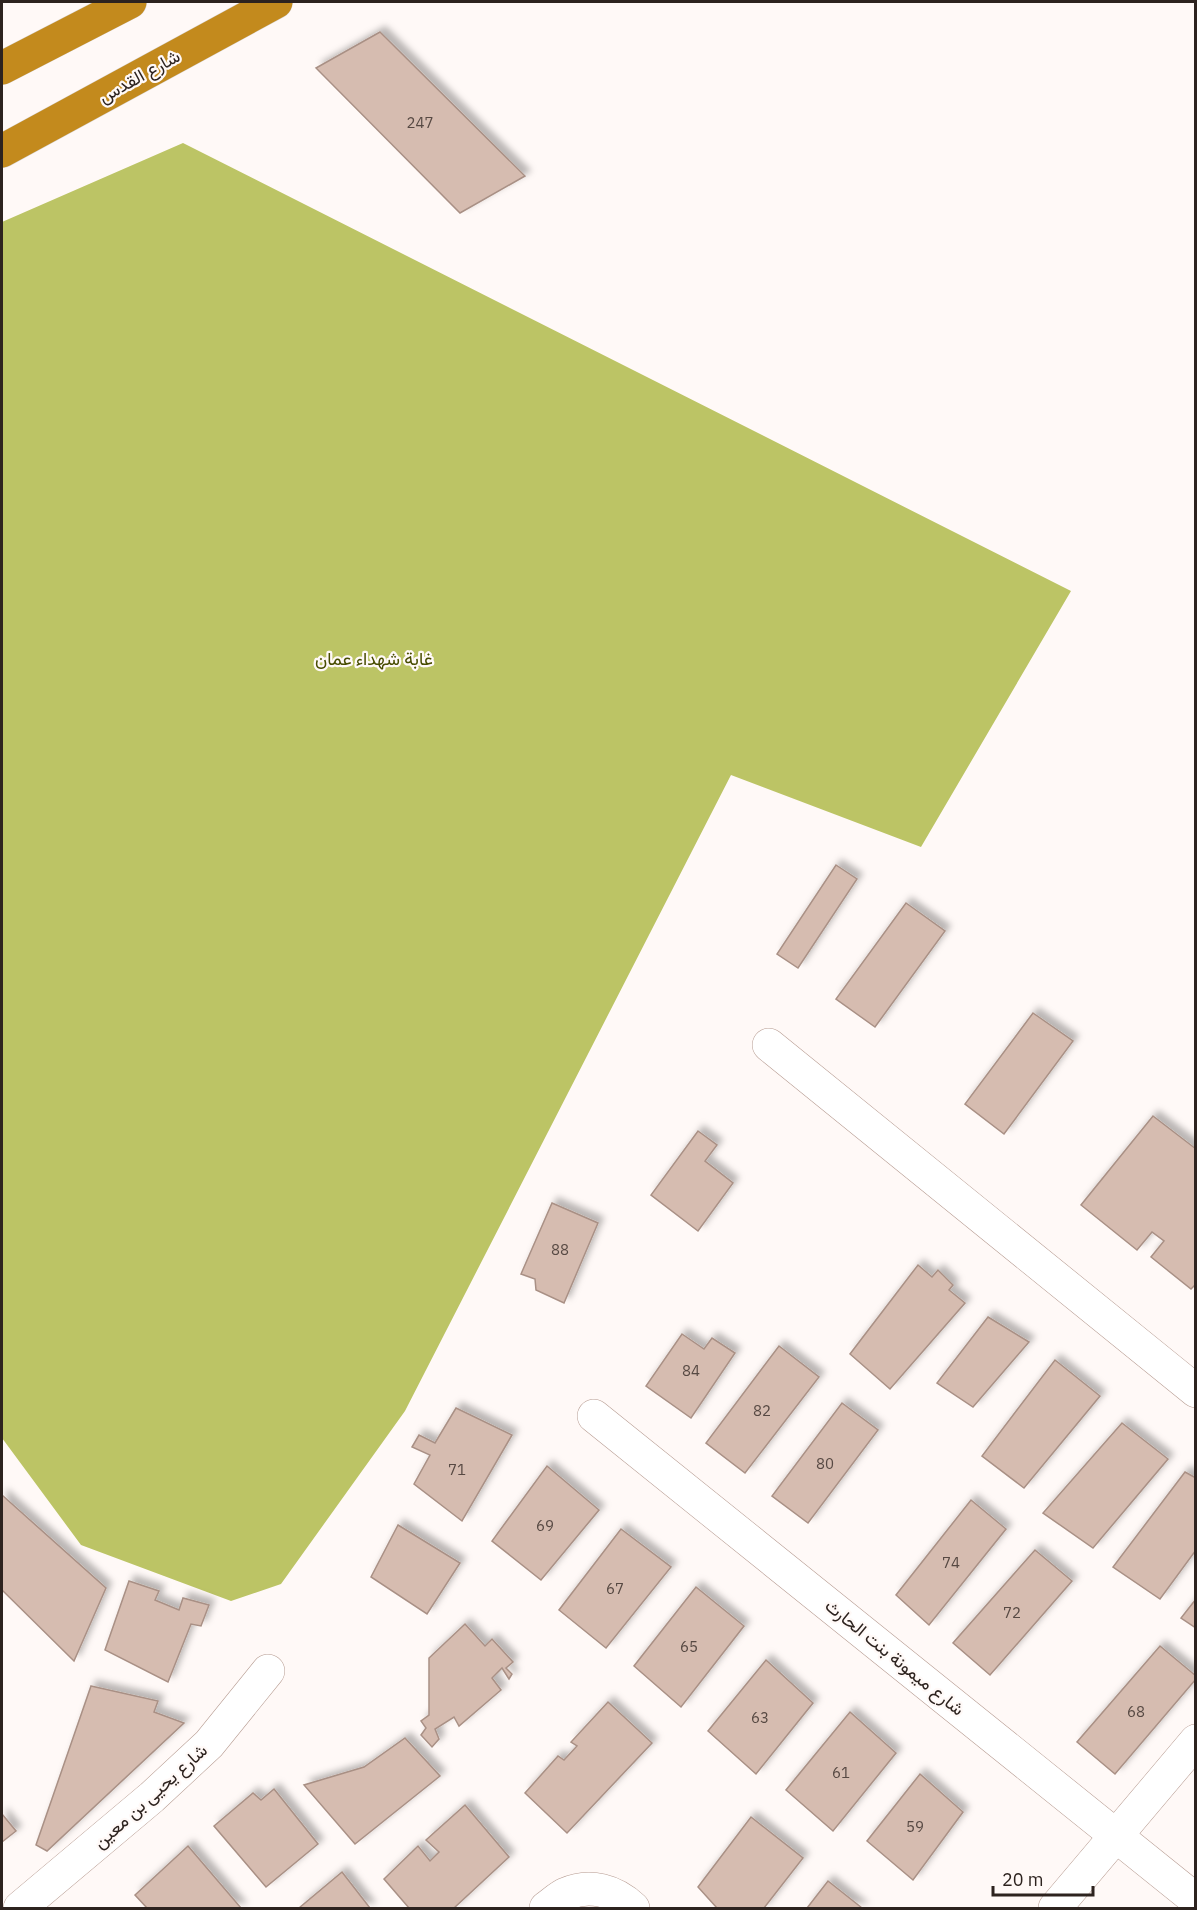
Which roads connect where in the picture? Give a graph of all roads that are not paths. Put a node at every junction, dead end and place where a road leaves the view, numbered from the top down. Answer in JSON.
{"nodes":[{"id":1,"x":130,"y":2,"type":"edge"},
{"id":2,"x":276,"y":2,"type":"edge"},
{"id":3,"x":2,"y":68,"type":"edge"},
{"id":4,"x":2,"y":151,"type":"edge"},
{"id":5,"x":769,"y":1045,"type":"dead end"},
{"id":6,"x":1196,"y":1391,"type":"edge"},
{"id":7,"x":594,"y":1416,"type":"dead end"},
{"id":8,"x":268,"y":1671,"type":"dead end"},
{"id":9,"x":1196,"y":1741,"type":"edge"},
{"id":10,"x":1117,"y":1836,"type":"junction"},
{"id":11,"x":1196,"y":1900,"type":"edge"},
{"id":12,"x":20,"y":1908,"type":"edge"},
{"id":13,"x":546,"y":1908,"type":"edge"},
{"id":14,"x":633,"y":1908,"type":"edge"},
{"id":15,"x":1055,"y":1908,"type":"edge"}],
"edges":[{"from":1,"to":3,"type":"highway"},
{"from":2,"to":4,"type":"highway","name":"شارع القدس"},
{"from":5,"to":6,"type":"street"},
{"from":7,"to":10,"type":"street","name":"شارع ميمونة بنت الحارث"},
{"from":8,"to":12,"type":"street","name":"شارع يحيى بن معين"},
{"from":9,"to":10,"type":"street"},
{"from":10,"to":11,"type":"street","name":"شارع ميمونة بنت الحارث"},
{"from":10,"to":15,"type":"street"},
{"from":13,"to":14,"type":"street"}]}
